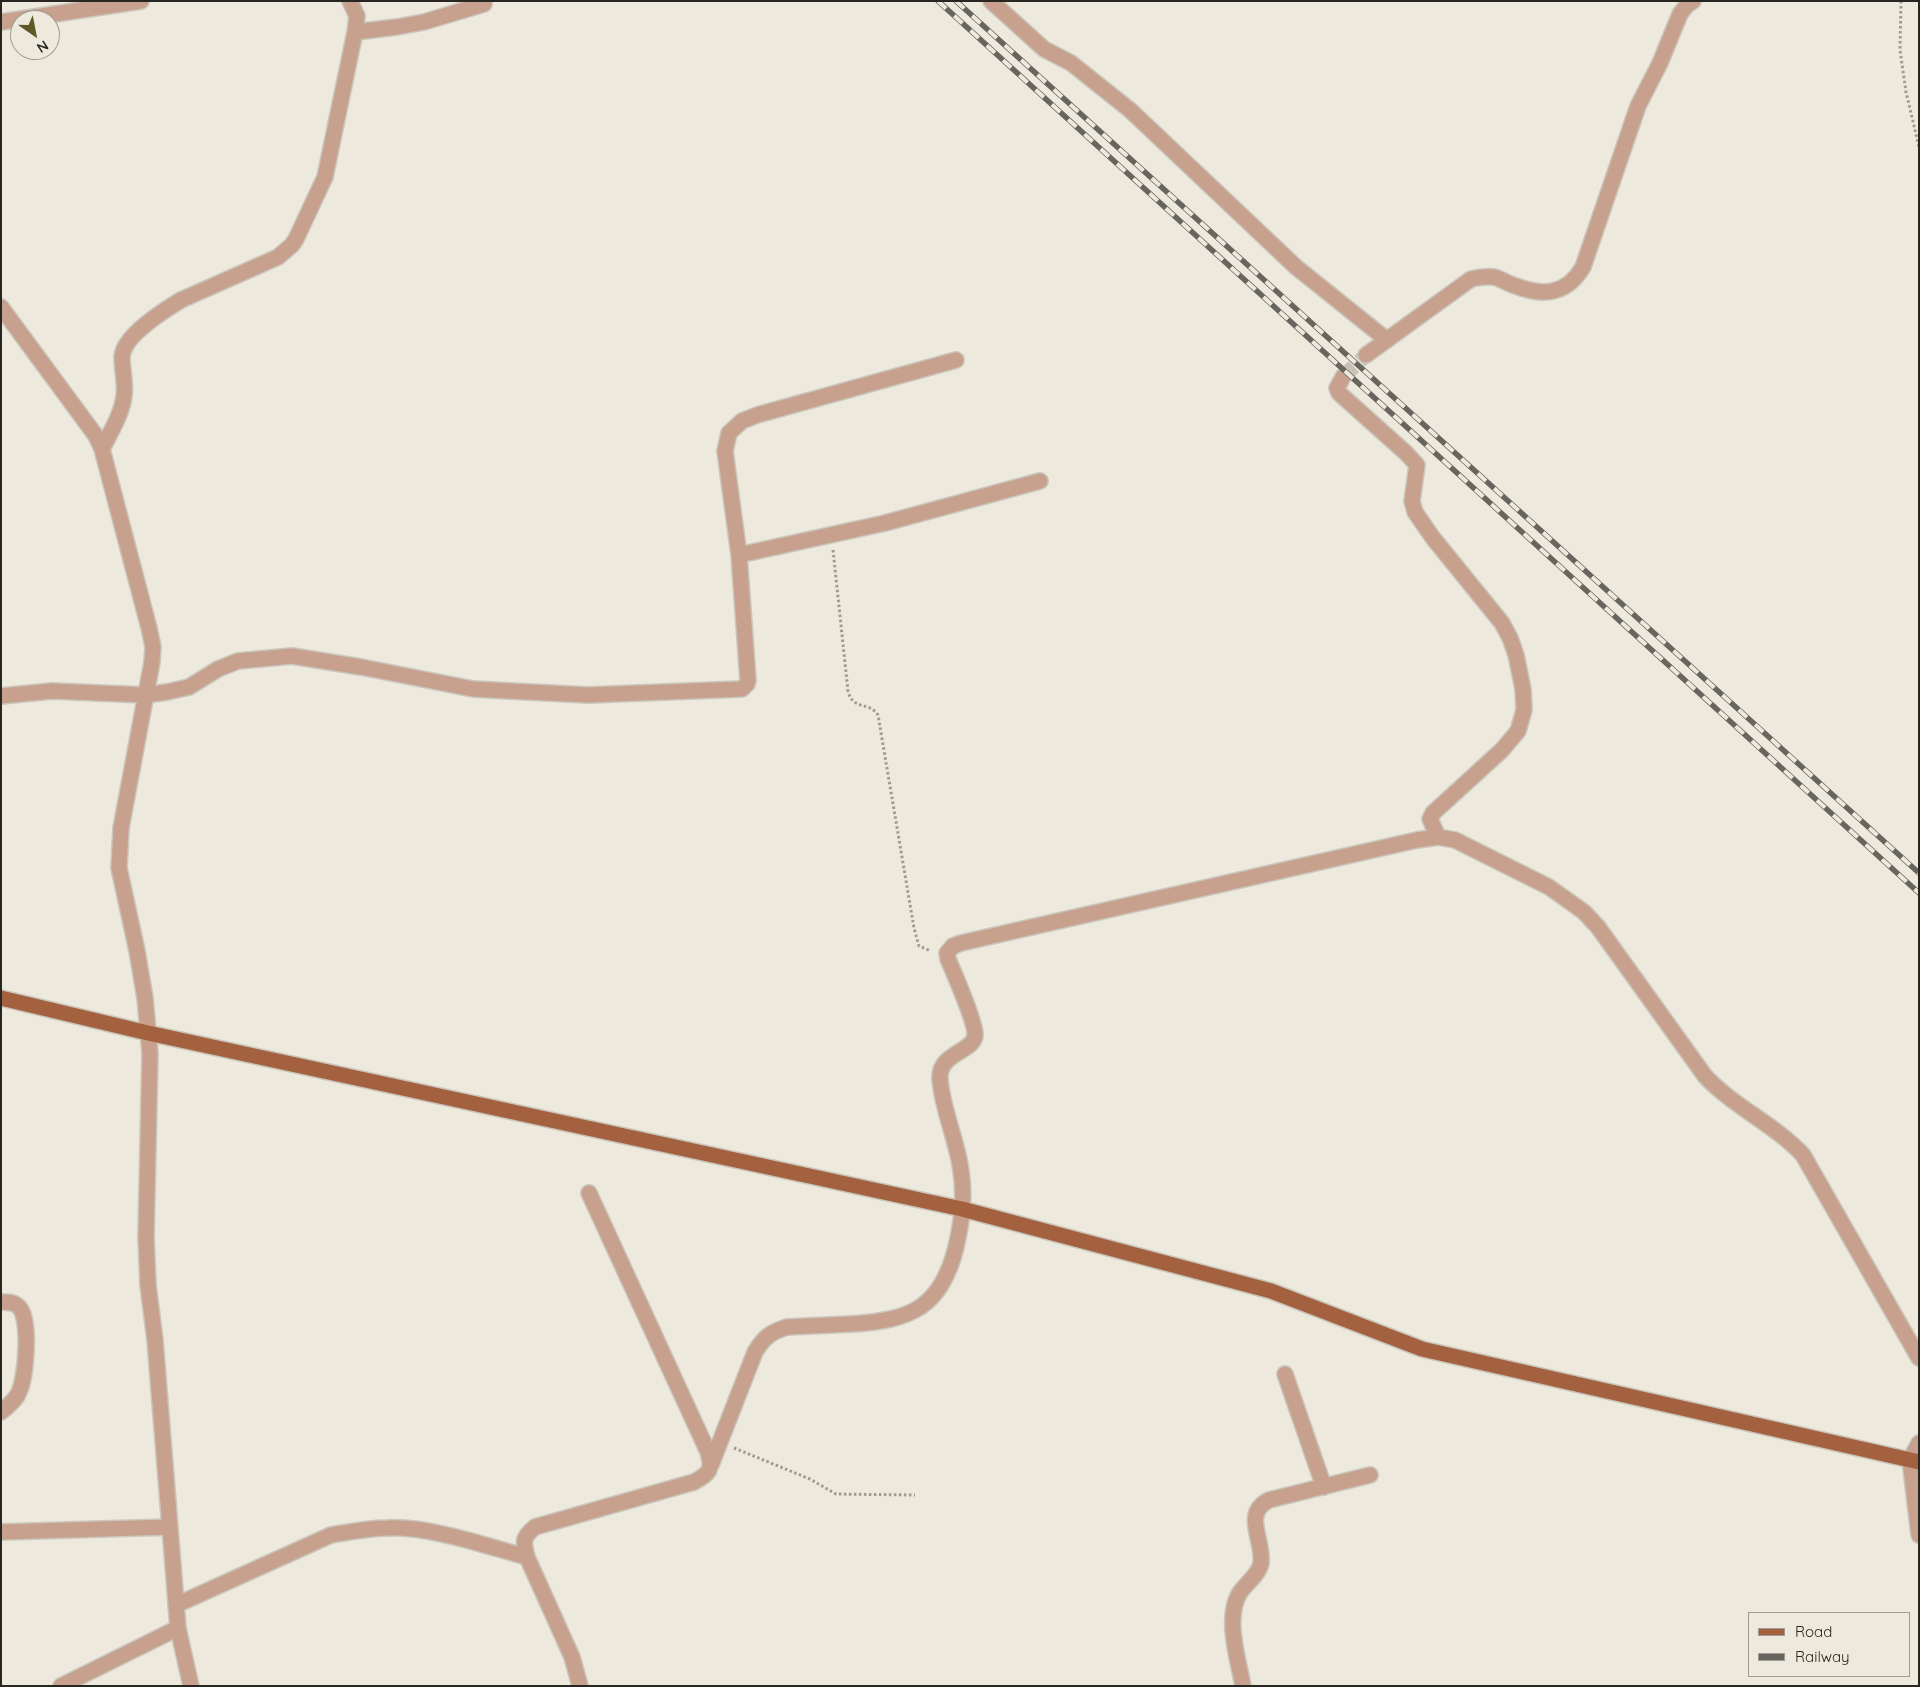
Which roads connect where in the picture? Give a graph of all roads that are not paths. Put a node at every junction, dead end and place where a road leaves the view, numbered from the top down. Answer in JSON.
{"nodes":[{"id":1,"x":141,"y":1,"type":"edge"},
{"id":2,"x":350,"y":1,"type":"edge"},
{"id":3,"x":991,"y":1,"type":"edge"},
{"id":4,"x":1694,"y":1,"type":"edge"},
{"id":5,"x":484,"y":4,"type":"dead end"},
{"id":6,"x":1,"y":22,"type":"edge"},
{"id":7,"x":355,"y":32,"type":"junction"},
{"id":8,"x":1,"y":307,"type":"edge"},
{"id":9,"x":1387,"y":340,"type":"junction"},
{"id":10,"x":1366,"y":355,"type":"tunnel mouth"},
{"id":11,"x":956,"y":360,"type":"dead end"},
{"id":12,"x":1343,"y":377,"type":"dead end"},
{"id":13,"x":102,"y":449,"type":"junction"},
{"id":14,"x":1040,"y":481,"type":"dead end"},
{"id":15,"x":739,"y":555,"type":"junction"},
{"id":16,"x":146,"y":695,"type":"junction"},
{"id":17,"x":1,"y":696,"type":"edge"},
{"id":18,"x":1438,"y":837,"type":"junction"},
{"id":19,"x":1,"y":998,"type":"edge"},
{"id":20,"x":148,"y":1033,"type":"junction"},
{"id":21,"x":589,"y":1194,"type":"dead end"},
{"id":22,"x":962,"y":1209,"type":"junction"},
{"id":23,"x":1,"y":1302,"type":"edge"},
{"id":24,"x":1919,"y":1358,"type":"edge"},
{"id":25,"x":1284,"y":1374,"type":"dead end"},
{"id":26,"x":1,"y":1412,"type":"edge"},
{"id":27,"x":1919,"y":1443,"type":"edge"},
{"id":28,"x":1914,"y":1461,"type":"edge"},
{"id":29,"x":711,"y":1465,"type":"junction"},
{"id":30,"x":1370,"y":1475,"type":"dead end"},
{"id":31,"x":1324,"y":1486,"type":"junction"},
{"id":32,"x":170,"y":1527,"type":"junction"},
{"id":33,"x":1,"y":1532,"type":"edge"},
{"id":34,"x":1919,"y":1535,"type":"edge"},
{"id":35,"x":528,"y":1557,"type":"junction"},
{"id":36,"x":176,"y":1605,"type":"junction"},
{"id":37,"x":178,"y":1628,"type":"junction"},
{"id":38,"x":61,"y":1686,"type":"edge"},
{"id":39,"x":191,"y":1686,"type":"edge"},
{"id":40,"x":580,"y":1686,"type":"edge"},
{"id":41,"x":1243,"y":1686,"type":"edge"}],
"edges":[{"from":1,"to":6,"type":"street"},
{"from":2,"to":7,"type":"street"},
{"from":3,"to":9,"type":"street"},
{"from":4,"to":9,"type":"street"},
{"from":5,"to":7,"type":"street"},
{"from":7,"to":13,"type":"street"},
{"from":8,"to":13,"type":"street"},
{"from":9,"to":10,"type":"street"},
{"from":11,"to":15,"type":"street"},
{"from":12,"to":18,"type":"street"},
{"from":13,"to":16,"type":"street"},
{"from":14,"to":15,"type":"street"},
{"from":15,"to":16,"type":"street"},
{"from":16,"to":17,"type":"street"},
{"from":16,"to":20,"type":"street"},
{"from":18,"to":22,"type":"street"},
{"from":18,"to":24,"type":"street"},
{"from":19,"to":20,"type":"main road"},
{"from":20,"to":22,"type":"main road"},
{"from":20,"to":32,"type":"street"},
{"from":21,"to":29,"type":"street"},
{"from":22,"to":28,"type":"main road"},
{"from":22,"to":29,"type":"street"},
{"from":23,"to":26,"type":"street"},
{"from":25,"to":31,"type":"street"},
{"from":27,"to":28,"type":"street"},
{"from":28,"to":34,"type":"street"},
{"from":29,"to":35,"type":"street"},
{"from":30,"to":31,"type":"street"},
{"from":31,"to":41,"type":"street"},
{"from":32,"to":33,"type":"street"},
{"from":32,"to":36,"type":"street"},
{"from":35,"to":36,"type":"street"},
{"from":35,"to":40,"type":"street"},
{"from":36,"to":37,"type":"street"},
{"from":37,"to":38,"type":"street"},
{"from":37,"to":39,"type":"street"}]}
